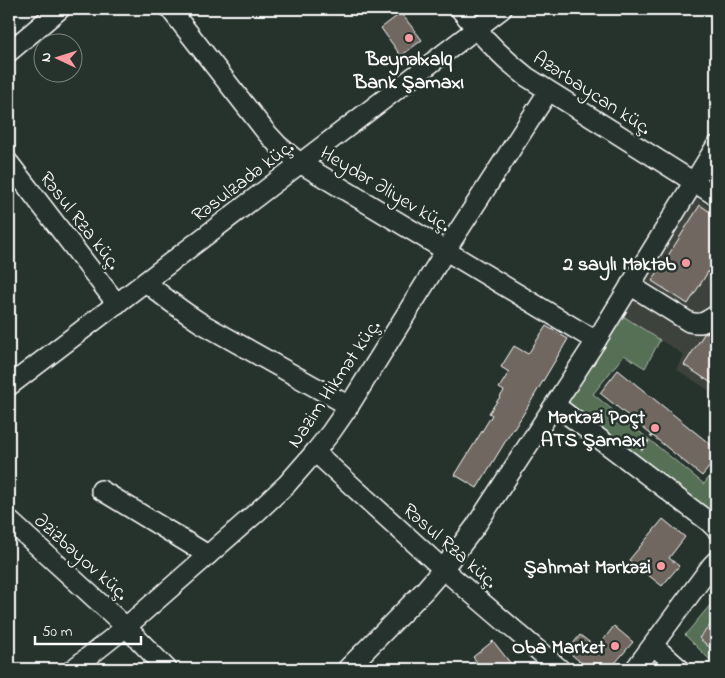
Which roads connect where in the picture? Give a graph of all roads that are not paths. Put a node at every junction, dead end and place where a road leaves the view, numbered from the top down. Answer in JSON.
{"nodes":[{"id":1,"x":60,"y":9,"type":"edge"},
{"id":2,"x":170,"y":9,"type":"edge"},
{"id":3,"x":460,"y":9,"type":"edge"},
{"id":4,"x":502,"y":9,"type":"edge"},
{"id":5,"x":476,"y":29,"type":"junction"},
{"id":6,"x":9,"y":52,"type":"edge"},
{"id":7,"x":548,"y":92,"type":"junction"},
{"id":8,"x":716,"y":146,"type":"edge"},
{"id":9,"x":9,"y":163,"type":"edge"},
{"id":10,"x":300,"y":163,"type":"junction"},
{"id":11,"x":694,"y":182,"type":"junction"},
{"id":12,"x":716,"y":196,"type":"edge"},
{"id":13,"x":446,"y":250,"type":"junction"},
{"id":14,"x":146,"y":282,"type":"junction"},
{"id":15,"x":630,"y":286,"type":"junction"},
{"id":16,"x":117,"y":304,"type":"junction"},
{"id":17,"x":716,"y":315,"type":"edge"},
{"id":18,"x":596,"y":341,"type":"junction"},
{"id":19,"x":9,"y":386,"type":"edge"},
{"id":20,"x":555,"y":405,"type":"junction"},
{"id":21,"x":349,"y":406,"type":"junction"},
{"id":22,"x":315,"y":452,"type":"junction"},
{"id":23,"x":101,"y":490,"type":"dead end"},
{"id":24,"x":9,"y":520,"type":"edge"},
{"id":25,"x":716,"y":529,"type":"edge"},
{"id":26,"x":208,"y":555,"type":"junction"},
{"id":27,"x":716,"y":561,"type":"edge"},
{"id":28,"x":443,"y":569,"type":"junction"},
{"id":29,"x":126,"y":627,"type":"junction"},
{"id":30,"x":654,"y":646,"type":"junction"},
{"id":31,"x":73,"y":669,"type":"edge"},
{"id":32,"x":167,"y":669,"type":"edge"},
{"id":33,"x":347,"y":669,"type":"edge"},
{"id":34,"x":560,"y":669,"type":"edge"},
{"id":35,"x":636,"y":669,"type":"edge"},
{"id":36,"x":680,"y":669,"type":"edge"}],
"edges":[{"from":1,"to":6,"type":"street"},
{"from":2,"to":10,"type":"street","name":"Heydər Əliyev küç."},
{"from":3,"to":5,"type":"street","name":"Azərbaycan küç."},
{"from":4,"to":5,"type":"street","name":"Rəsulzadə küç."},
{"from":5,"to":7,"type":"street","name":"Azərbaycan küç."},
{"from":5,"to":10,"type":"street","name":"Rəsulzadə küç."},
{"from":7,"to":11,"type":"street","name":"Azərbaycan küç."},
{"from":7,"to":13,"type":"street","name":"Nazim Hikmət küç."},
{"from":8,"to":11,"type":"street"},
{"from":9,"to":16,"type":"street","name":"Rəsul Rza küç."},
{"from":10,"to":13,"type":"street","name":"Heydər Əliyev küç."},
{"from":10,"to":14,"type":"street","name":"Rəsulzadə küç."},
{"from":11,"to":12,"type":"street","name":"Azərbaycan küç."},
{"from":11,"to":15,"type":"street"},
{"from":13,"to":18,"type":"street","name":"Heydər Əliyev küç."},
{"from":13,"to":21,"type":"street","name":"Nazim Hikmət küç."},
{"from":14,"to":16,"type":"street","name":"Rəsulzadə küç."},
{"from":14,"to":21,"type":"street","name":"Rəsul Rza küç."},
{"from":15,"to":17,"type":"street"},
{"from":15,"to":18,"type":"street"},
{"from":16,"to":19,"type":"street","name":"Rəsulzadə küç."},
{"from":18,"to":20,"type":"street"},
{"from":20,"to":25,"type":"street"},
{"from":20,"to":28,"type":"street"},
{"from":21,"to":22,"type":"street","name":"Nazim Hikmət küç."},
{"from":22,"to":26,"type":"street","name":"Nazim Hikmət küç."},
{"from":22,"to":28,"type":"street","name":"Rəsul Rza küç."},
{"from":23,"to":26,"type":"street"},
{"from":24,"to":29,"type":"street","name":"Əzizbəyov küç."},
{"from":26,"to":29,"type":"street","name":"Nazim Hikmət küç."},
{"from":27,"to":30,"type":"street"},
{"from":28,"to":33,"type":"street"},
{"from":28,"to":34,"type":"street","name":"Rəsul Rza küç."},
{"from":29,"to":31,"type":"street","name":"Nazim Hikmət küç."},
{"from":29,"to":32,"type":"street","name":"Əzizbəyov küç."},
{"from":30,"to":35,"type":"street"},
{"from":30,"to":36,"type":"street"}]}
